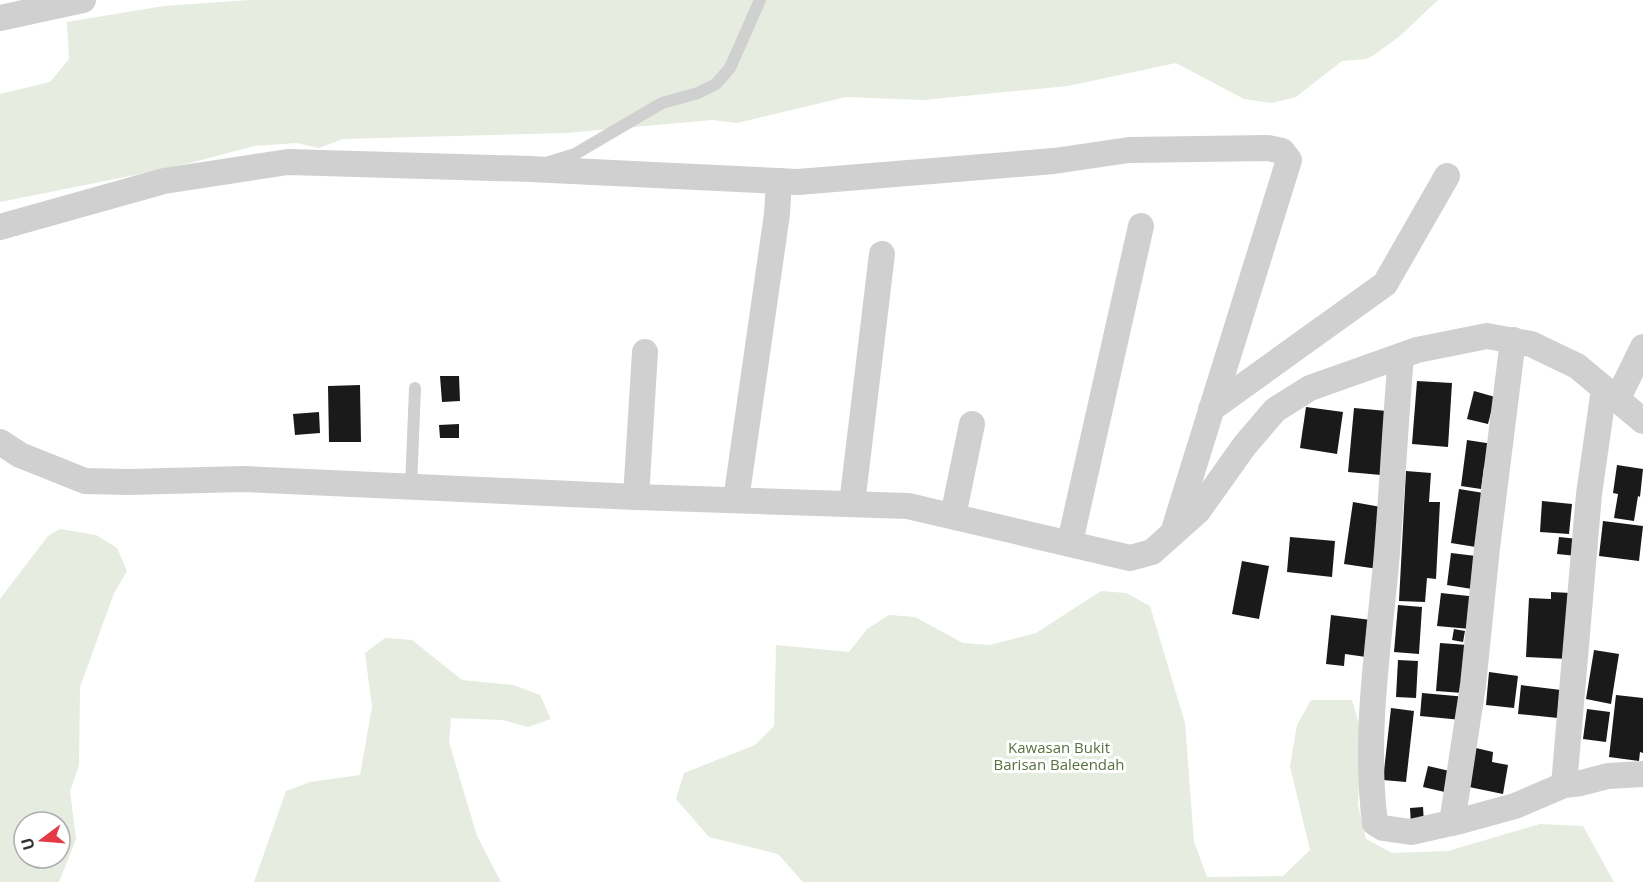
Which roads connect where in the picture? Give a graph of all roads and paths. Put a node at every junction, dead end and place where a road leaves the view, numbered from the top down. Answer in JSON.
{"nodes":[{"id":1,"x":83,"y":0,"type":"edge"},
{"id":2,"x":760,"y":0,"type":"edge"},
{"id":3,"x":0,"y":18,"type":"edge"},
{"id":4,"x":530,"y":168,"type":"junction"},
{"id":5,"x":1447,"y":176,"type":"dead end"},
{"id":6,"x":779,"y":181,"type":"junction"},
{"id":7,"x":1141,"y":226,"type":"dead end"},
{"id":8,"x":0,"y":227,"type":"edge"},
{"id":9,"x":882,"y":254,"type":"dead end"},
{"id":10,"x":1513,"y":340,"type":"junction"},
{"id":11,"x":1643,"y":347,"type":"edge"},
{"id":12,"x":645,"y":352,"type":"dead end"},
{"id":13,"x":1401,"y":356,"type":"junction"},
{"id":14,"x":415,"y":388,"type":"dead end"},
{"id":15,"x":1611,"y":394,"type":"junction"},
{"id":16,"x":1211,"y":409,"type":"junction"},
{"id":17,"x":1643,"y":421,"type":"edge"},
{"id":18,"x":972,"y":424,"type":"dead end"},
{"id":19,"x":0,"y":442,"type":"edge"},
{"id":20,"x":411,"y":487,"type":"junction"},
{"id":21,"x":636,"y":497,"type":"junction"},
{"id":22,"x":736,"y":500,"type":"junction"},
{"id":23,"x":852,"y":504,"type":"junction"},
{"id":24,"x":953,"y":516,"type":"junction"},
{"id":25,"x":1173,"y":534,"type":"junction"},
{"id":26,"x":1070,"y":543,"type":"junction"},
{"id":27,"x":1643,"y":774,"type":"edge"},
{"id":28,"x":1564,"y":785,"type":"junction"},
{"id":29,"x":1452,"y":823,"type":"junction"}],
"edges":[{"from":1,"to":3,"type":"street"},
{"from":2,"to":4,"type":"lane"},
{"from":4,"to":6,"type":"street"},
{"from":4,"to":8,"type":"street"},
{"from":5,"to":16,"type":"street"},
{"from":6,"to":16,"type":"street"},
{"from":6,"to":22,"type":"street"},
{"from":7,"to":26,"type":"street"},
{"from":9,"to":23,"type":"street"},
{"from":10,"to":13,"type":"street"},
{"from":10,"to":15,"type":"street"},
{"from":10,"to":29,"type":"street"},
{"from":11,"to":15,"type":"street"},
{"from":12,"to":21,"type":"street"},
{"from":13,"to":25,"type":"street"},
{"from":13,"to":29,"type":"street"},
{"from":14,"to":20,"type":"lane"},
{"from":15,"to":17,"type":"street"},
{"from":15,"to":28,"type":"street"},
{"from":16,"to":25,"type":"street"},
{"from":18,"to":24,"type":"street"},
{"from":19,"to":20,"type":"street"},
{"from":20,"to":21,"type":"street"},
{"from":21,"to":22,"type":"street"},
{"from":22,"to":23,"type":"street"},
{"from":23,"to":24,"type":"street"},
{"from":24,"to":26,"type":"street"},
{"from":25,"to":26,"type":"street"},
{"from":27,"to":28,"type":"street"},
{"from":28,"to":29,"type":"street"}]}
